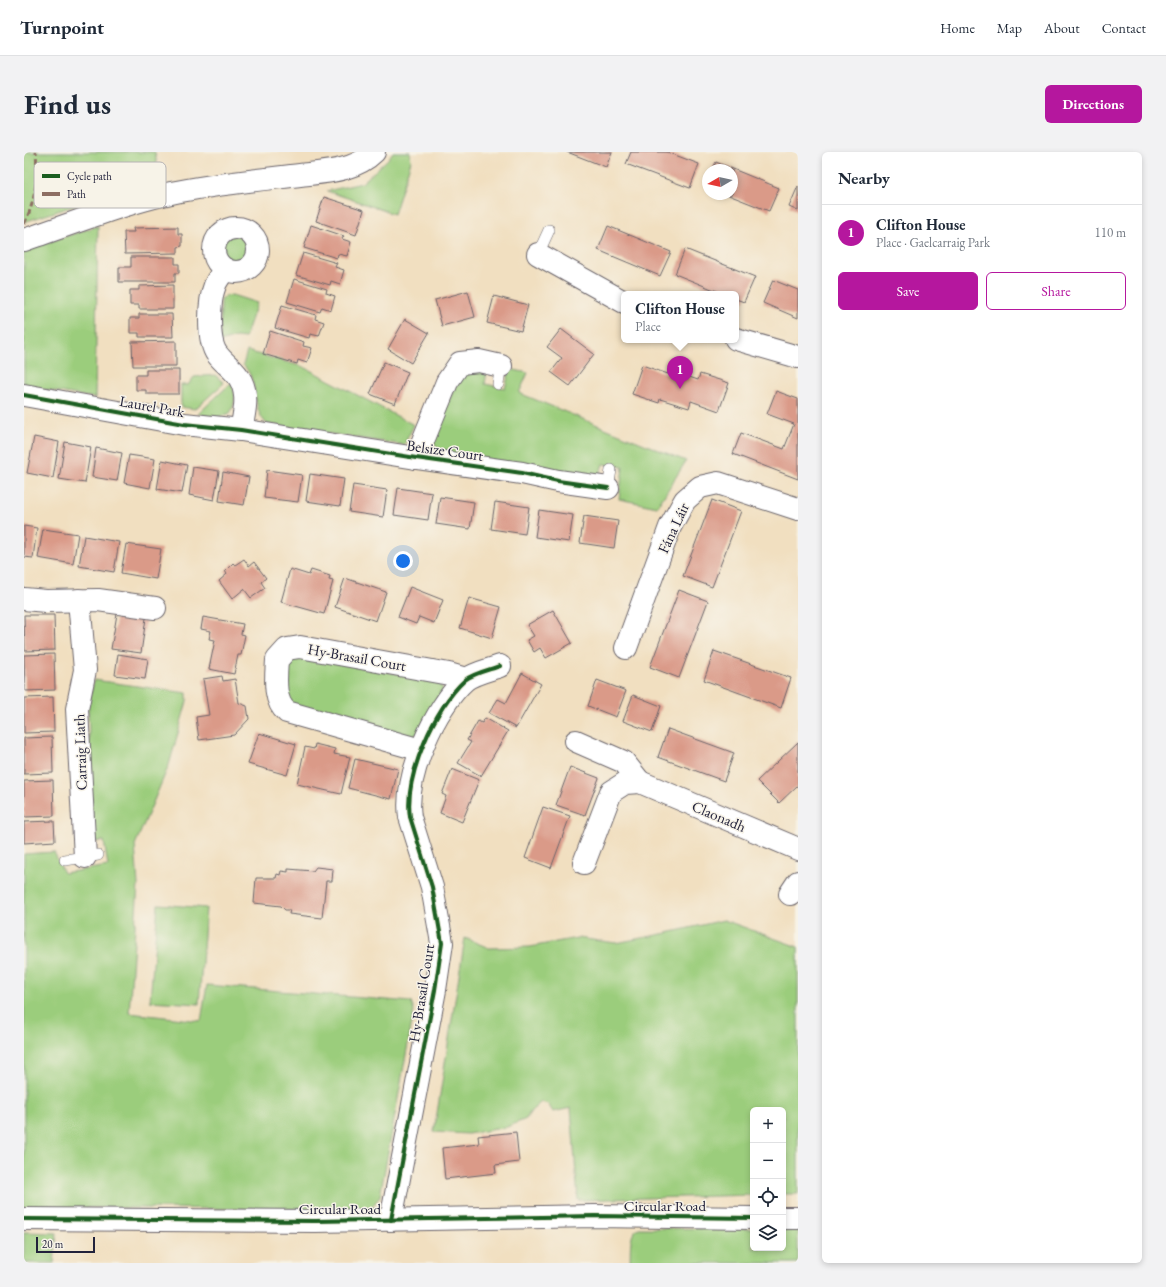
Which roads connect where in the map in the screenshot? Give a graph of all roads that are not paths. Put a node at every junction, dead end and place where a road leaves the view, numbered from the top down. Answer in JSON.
{"nodes":[{"id":1,"x":374,"y":152,"type":"edge"},
{"id":2,"x":166,"y":194,"type":"edge"},
{"id":3,"x":120,"y":208,"type":"edge"},
{"id":4,"x":549,"y":230,"type":"dead end"},
{"id":5,"x":24,"y":240,"type":"edge"},
{"id":6,"x":538,"y":254,"type":"joint"},
{"id":7,"x":225,"y":269,"type":"dead end"},
{"id":8,"x":621,"y":300,"type":"edge"},
{"id":9,"x":739,"y":340,"type":"edge"},
{"id":10,"x":798,"y":357,"type":"edge"},
{"id":11,"x":500,"y":375,"type":"dead end"},
{"id":12,"x":24,"y":395,"type":"edge"},
{"id":13,"x":241,"y":430,"type":"junction"},
{"id":14,"x":277,"y":436,"type":"joint"},
{"id":15,"x":416,"y":458,"type":"junction"},
{"id":16,"x":610,"y":479,"type":"dead end"},
{"id":17,"x":798,"y":509,"type":"edge"},
{"id":18,"x":24,"y":599,"type":"edge"},
{"id":19,"x":79,"y":600,"type":"junction"},
{"id":20,"x":155,"y":608,"type":"dead end"},
{"id":21,"x":626,"y":648,"type":"dead end"},
{"id":22,"x":500,"y":666,"type":"dead end"},
{"id":23,"x":466,"y":679,"type":"junction"},
{"id":24,"x":576,"y":741,"type":"dead end"},
{"id":25,"x":421,"y":750,"type":"junction"},
{"id":26,"x":640,"y":782,"type":"junction"},
{"id":27,"x":798,"y":849,"type":"edge"},
{"id":28,"x":83,"y":857,"type":"dead end"},
{"id":29,"x":584,"y":863,"type":"dead end"},
{"id":30,"x":750,"y":1218,"type":"edge"},
{"id":31,"x":786,"y":1218,"type":"edge"},
{"id":32,"x":798,"y":1218,"type":"edge"},
{"id":33,"x":24,"y":1219,"type":"edge"},
{"id":34,"x":391,"y":1220,"type":"junction"}],
"edges":[{"from":1,"to":2,"type":"street"},
{"from":3,"to":5,"type":"street"},
{"from":4,"to":6,"type":"lane"},
{"from":6,"to":8,"type":"street"},
{"from":7,"to":13,"type":"street"},
{"from":9,"to":10,"type":"street"},
{"from":11,"to":15,"type":"street","name":"Belsize Court"},
{"from":12,"to":13,"type":"street","name":"Laurel Park"},
{"from":13,"to":14,"type":"street","name":"Laurel Park"},
{"from":14,"to":15,"type":"street","name":"Belsize Court"},
{"from":15,"to":16,"type":"street","name":"Belsize Court"},
{"from":17,"to":21,"type":"street","name":"Fána Láir"},
{"from":18,"to":19,"type":"street"},
{"from":19,"to":20,"type":"street"},
{"from":19,"to":28,"type":"street","name":"Carraig Liath"},
{"from":22,"to":23,"type":"street"},
{"from":23,"to":25,"type":"street","name":"Hy-Brasail Court"},
{"from":23,"to":25,"type":"street","name":"Hy-Brasail Court"},
{"from":24,"to":26,"type":"street","name":"Claonadh"},
{"from":25,"to":34,"type":"street","name":"Hy-Brasail Court"},
{"from":26,"to":27,"type":"street","name":"Claonadh"},
{"from":26,"to":29,"type":"street"},
{"from":30,"to":34,"type":"street","name":"Circular Road"},
{"from":31,"to":32,"type":"street"},
{"from":33,"to":34,"type":"street","name":"Circular Road"}]}
